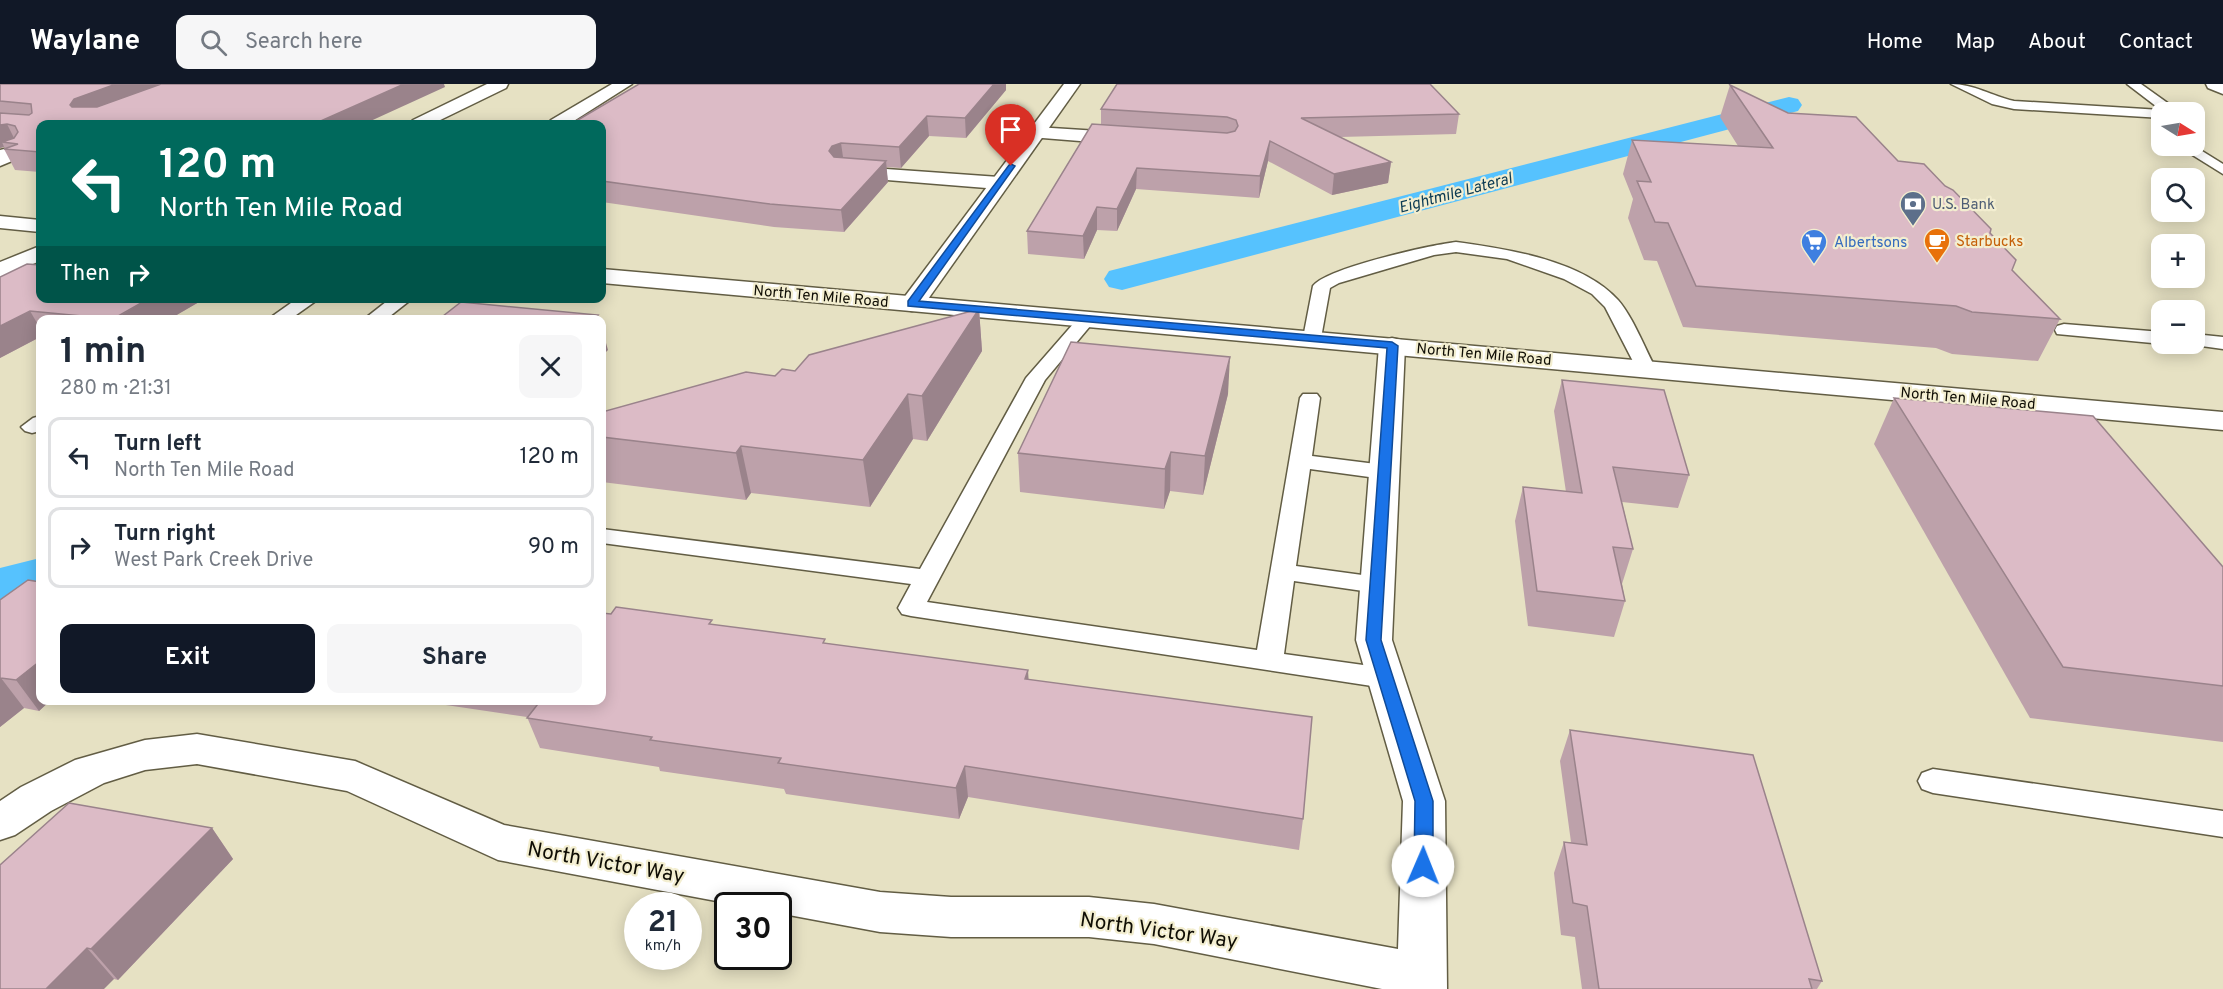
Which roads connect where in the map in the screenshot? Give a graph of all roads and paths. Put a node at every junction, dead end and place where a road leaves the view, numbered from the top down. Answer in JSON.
{"nodes":[{"id":1,"x":500,"y":84,"type":"edge"},
{"id":2,"x":624,"y":84,"type":"edge"},
{"id":3,"x":1072,"y":84,"type":"edge"},
{"id":4,"x":1957,"y":84,"type":"edge"},
{"id":5,"x":2133,"y":84,"type":"edge"},
{"id":6,"x":2214,"y":84,"type":"edge"},
{"id":7,"x":2223,"y":89,"type":"edge"},
{"id":8,"x":2160,"y":102,"type":"edge"},
{"id":9,"x":2151,"y":114,"type":"edge"},
{"id":10,"x":427,"y":120,"type":"edge"},
{"id":11,"x":564,"y":120,"type":"edge"},
{"id":12,"x":1036,"y":133,"type":"junction"},
{"id":13,"x":1147,"y":140,"type":"edge"},
{"id":14,"x":2201,"y":156,"type":"edge"},
{"id":15,"x":2223,"y":170,"type":"edge"},
{"id":16,"x":844,"y":172,"type":"edge"},
{"id":17,"x":999,"y":183,"type":"junction"},
{"id":18,"x":0,"y":222,"type":"edge"},
{"id":19,"x":36,"y":226,"type":"edge"},
{"id":20,"x":36,"y":255,"type":"edge"},
{"id":21,"x":0,"y":271,"type":"edge"},
{"id":22,"x":606,"y":276,"type":"edge"},
{"id":23,"x":303,"y":303,"type":"edge"},
{"id":24,"x":397,"y":303,"type":"edge"},
{"id":25,"x":912,"y":304,"type":"junction"},
{"id":26,"x":284,"y":315,"type":"edge"},
{"id":27,"x":379,"y":315,"type":"edge"},
{"id":28,"x":1087,"y":319,"type":"junction"},
{"id":29,"x":2064,"y":330,"type":"dead end"},
{"id":30,"x":2151,"y":337,"type":"edge"},
{"id":31,"x":1312,"y":338,"type":"junction"},
{"id":32,"x":2205,"y":341,"type":"edge"},
{"id":33,"x":2223,"y":343,"type":"edge"},
{"id":34,"x":1392,"y":346,"type":"junction"},
{"id":35,"x":1646,"y":369,"type":"junction"},
{"id":36,"x":1310,"y":398,"type":"dead end"},
{"id":37,"x":2223,"y":421,"type":"edge"},
{"id":38,"x":1300,"y":461,"type":"junction"},
{"id":39,"x":1384,"y":472,"type":"junction"},
{"id":40,"x":606,"y":537,"type":"edge"},
{"id":41,"x":1282,"y":572,"type":"junction"},
{"id":42,"x":927,"y":578,"type":"junction"},
{"id":43,"x":1377,"y":585,"type":"junction"},
{"id":44,"x":1269,"y":661,"type":"junction"},
{"id":45,"x":1384,"y":678,"type":"junction"},
{"id":46,"x":1933,"y":781,"type":"dead end"},
{"id":47,"x":0,"y":823,"type":"edge"},
{"id":48,"x":2223,"y":824,"type":"edge"},
{"id":49,"x":1422,"y":982,"type":"edge"}],
"edges":[{"from":1,"to":10,"type":"street"},
{"from":2,"to":11,"type":"street"},
{"from":3,"to":12,"type":"street"},
{"from":4,"to":9,"type":"lane"},
{"from":5,"to":8,"type":"lane"},
{"from":6,"to":7,"type":"street"},
{"from":12,"to":13,"type":"street"},
{"from":12,"to":17,"type":"street"},
{"from":14,"to":15,"type":"lane"},
{"from":16,"to":17,"type":"street"},
{"from":17,"to":25,"type":"street"},
{"from":18,"to":19,"type":"street"},
{"from":20,"to":21,"type":"street"},
{"from":22,"to":25,"type":"street","name":"North Ten Mile Road"},
{"from":23,"to":26,"type":"lane"},
{"from":24,"to":27,"type":"lane"},
{"from":25,"to":28,"type":"street","name":"North Ten Mile Road"},
{"from":28,"to":31,"type":"street","name":"North Ten Mile Road"},
{"from":28,"to":42,"type":"lane"},
{"from":29,"to":30,"type":"lane"},
{"from":31,"to":34,"type":"street","name":"North Ten Mile Road"},
{"from":31,"to":35,"type":"lane"},
{"from":32,"to":33,"type":"lane"},
{"from":34,"to":35,"type":"street","name":"North Ten Mile Road"},
{"from":34,"to":39,"type":"street"},
{"from":35,"to":37,"type":"street","name":"North Ten Mile Road"},
{"from":36,"to":38,"type":"lane"},
{"from":38,"to":39,"type":"lane"},
{"from":38,"to":41,"type":"lane"},
{"from":39,"to":43,"type":"street"},
{"from":40,"to":42,"type":"lane"},
{"from":41,"to":43,"type":"lane"},
{"from":41,"to":44,"type":"lane"},
{"from":42,"to":44,"type":"lane"},
{"from":43,"to":45,"type":"street"},
{"from":44,"to":45,"type":"lane"},
{"from":45,"to":49,"type":"street"},
{"from":46,"to":48,"type":"lane"},
{"from":47,"to":49,"type":"street","name":"North Victor Way"}]}
